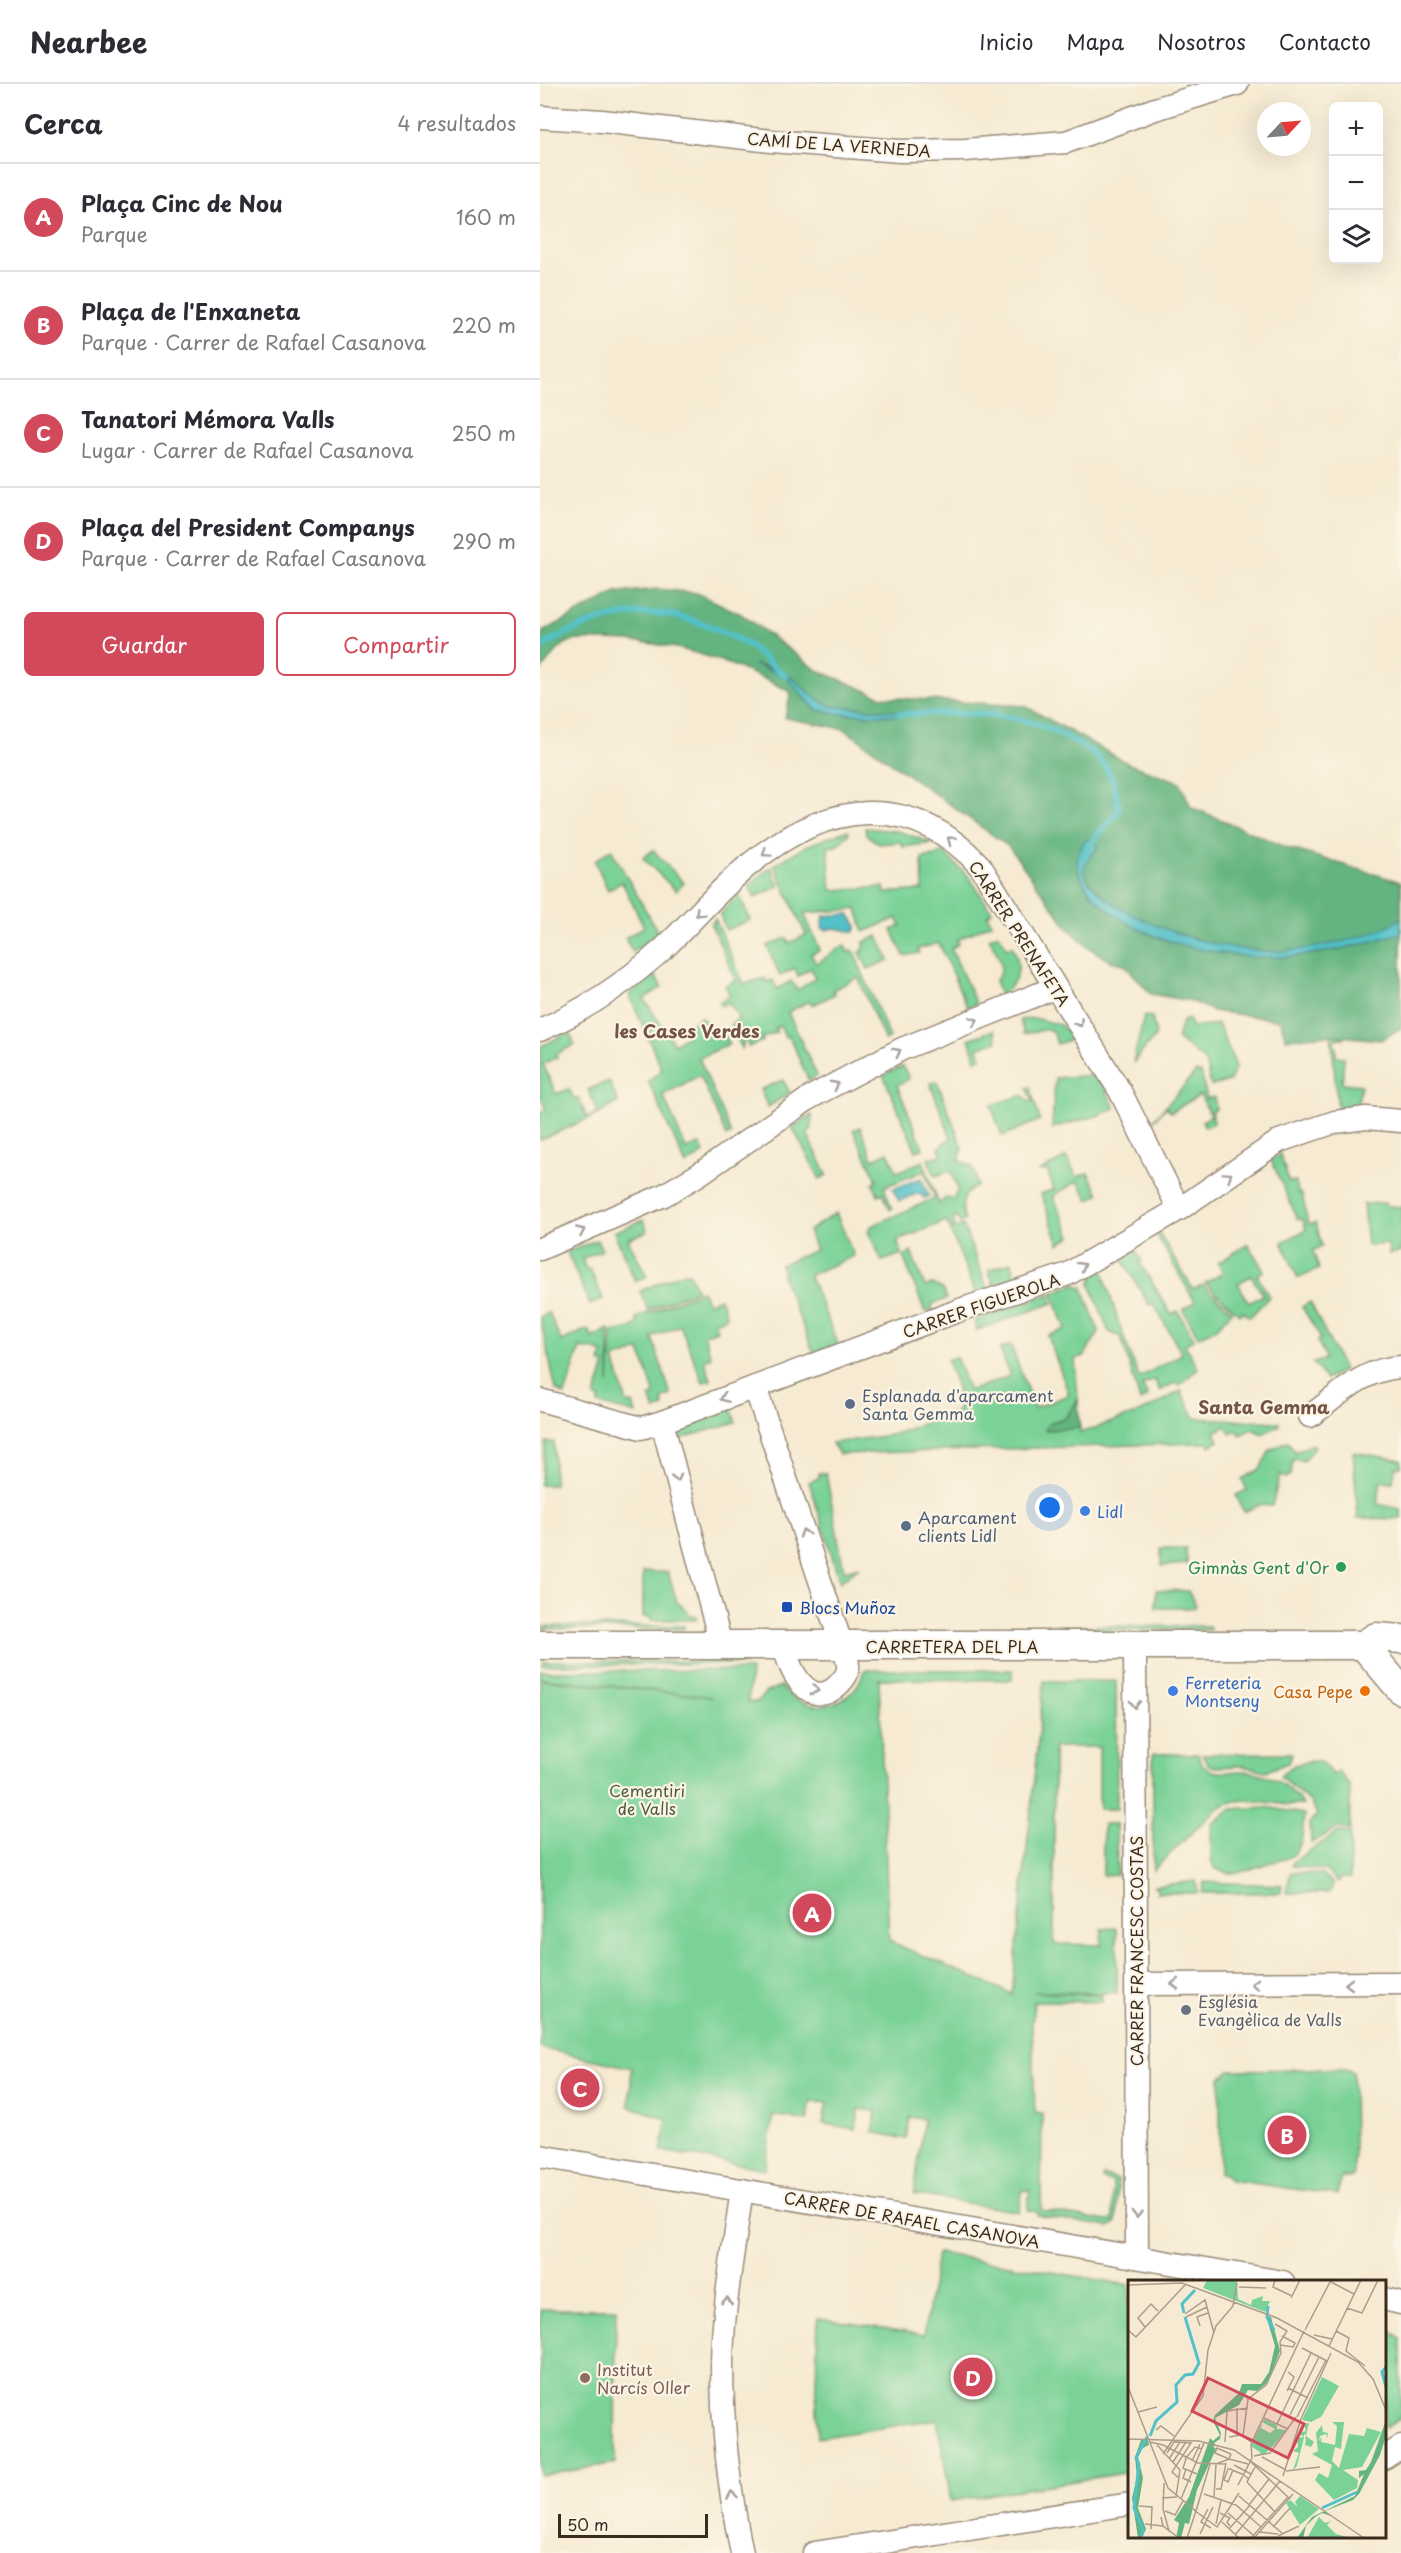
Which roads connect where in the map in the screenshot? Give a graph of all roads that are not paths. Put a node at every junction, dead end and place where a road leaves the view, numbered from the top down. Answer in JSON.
{"nodes":[{"id":1,"x":1237,"y":84,"type":"edge"},
{"id":2,"x":540,"y":117,"type":"edge"},
{"id":3,"x":1054,"y":988,"type":"junction"},
{"id":4,"x":540,"y":1030,"type":"edge"},
{"id":5,"x":1401,"y":1121,"type":"edge"},
{"id":6,"x":1179,"y":1209,"type":"junction"},
{"id":7,"x":540,"y":1249,"type":"edge"},
{"id":8,"x":1401,"y":1367,"type":"edge"},
{"id":9,"x":755,"y":1387,"type":"junction"},
{"id":10,"x":540,"y":1400,"type":"edge"},
{"id":11,"x":1310,"y":1416,"type":"dead end"},
{"id":12,"x":662,"y":1422,"type":"junction"},
{"id":13,"x":1401,"y":1639,"type":"edge"},
{"id":14,"x":721,"y":1645,"type":"junction"},
{"id":15,"x":785,"y":1645,"type":"junction"},
{"id":16,"x":1363,"y":1645,"type":"junction"},
{"id":17,"x":540,"y":1646,"type":"edge"},
{"id":18,"x":842,"y":1646,"type":"junction"},
{"id":19,"x":1135,"y":1646,"type":"junction"},
{"id":20,"x":1401,"y":1658,"type":"edge"},
{"id":21,"x":1401,"y":1683,"type":"edge"},
{"id":22,"x":1401,"y":1690,"type":"edge"},
{"id":23,"x":1401,"y":1983,"type":"edge"},
{"id":24,"x":1137,"y":1984,"type":"junction"},
{"id":25,"x":540,"y":2156,"type":"edge"},
{"id":26,"x":742,"y":2190,"type":"junction"},
{"id":27,"x":1137,"y":2257,"type":"junction"},
{"id":28,"x":1271,"y":2280,"type":"edge"},
{"id":29,"x":1401,"y":2446,"type":"edge"},
{"id":30,"x":1386,"y":2457,"type":"edge"},
{"id":31,"x":1401,"y":2463,"type":"edge"},
{"id":32,"x":1386,"y":2465,"type":"edge"},
{"id":33,"x":1128,"y":2504,"type":"edge"},
{"id":34,"x":742,"y":2553,"type":"edge"},
{"id":35,"x":814,"y":2553,"type":"edge"}],
"edges":[{"from":1,"to":2,"type":"street","name":"CAMÍ DE LA VERNEDA"},
{"from":3,"to":4,"type":"street","name":"CARRER PRENAFETA","one_way":true},
{"from":3,"to":6,"type":"street","name":"CARRER PRENAFETA","one_way":true},
{"from":7,"to":3,"type":"street","one_way":true},
{"from":6,"to":5,"type":"street","name":"CARRER FIGUEROLA","one_way":true},
{"from":9,"to":6,"type":"street","name":"CARRER FIGUEROLA","one_way":true},
{"from":8,"to":11,"type":"street"},
{"from":9,"to":12,"type":"street","name":"CARRER FIGUEROLA","one_way":true},
{"from":18,"to":9,"type":"street","one_way":true},
{"from":10,"to":12,"type":"street","name":"CARRER FIGUEROLA"},
{"from":12,"to":14,"type":"street","one_way":true},
{"from":13,"to":16,"type":"main road","name":"CARRETERA DEL PLA"},
{"from":14,"to":15,"type":"main road","name":"CARRETERA DEL PLA"},
{"from":14,"to":17,"type":"main road","name":"CARRETERA DEL PLA"},
{"from":15,"to":18,"type":"main road","name":"CARRETERA DEL PLA"},
{"from":15,"to":18,"type":"street","one_way":true},
{"from":16,"to":19,"type":"main road","name":"CARRETERA DEL PLA"},
{"from":16,"to":22,"type":"main road"},
{"from":18,"to":19,"type":"main road","name":"CARRETERA DEL PLA"},
{"from":19,"to":24,"type":"street","name":"CARRER FRANCESC COSTAS","one_way":true},
{"from":20,"to":21,"type":"main road"},
{"from":23,"to":24,"type":"street","one_way":true},
{"from":24,"to":27,"type":"street","name":"CARRER FRANCESC COSTAS","one_way":true},
{"from":25,"to":26,"type":"street","name":"CARRER DE RAFAEL CASANOVA"},
{"from":26,"to":27,"type":"street","name":"CARRER DE RAFAEL CASANOVA"},
{"from":34,"to":26,"type":"street","one_way":true},
{"from":27,"to":28,"type":"street","name":"CARRER DE RAFAEL CASANOVA"},
{"from":29,"to":30,"type":"street"},
{"from":31,"to":32,"type":"street"},
{"from":33,"to":35,"type":"street"}]}
